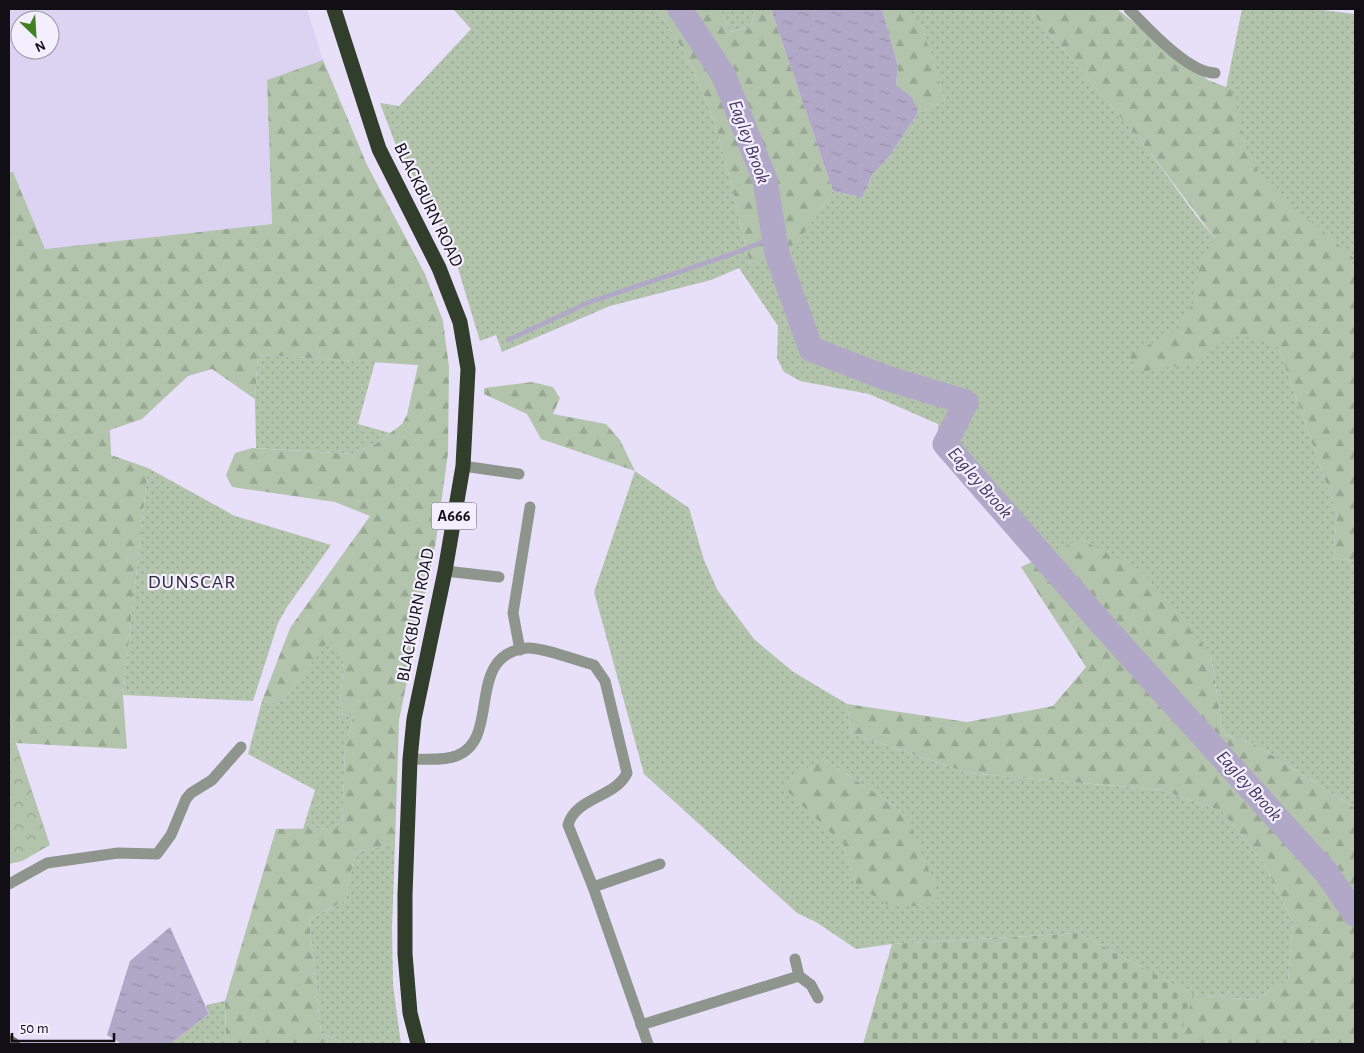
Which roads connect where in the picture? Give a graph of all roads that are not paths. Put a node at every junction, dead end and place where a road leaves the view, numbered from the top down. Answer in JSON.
{"nodes":[{"id":1,"x":334,"y":9,"type":"edge"},
{"id":2,"x":1129,"y":9,"type":"edge"},
{"id":3,"x":1214,"y":73,"type":"dead end"},
{"id":4,"x":463,"y":466,"type":"junction"},
{"id":5,"x":519,"y":474,"type":"dead end"},
{"id":6,"x":530,"y":507,"type":"dead end"},
{"id":7,"x":445,"y":571,"type":"junction"},
{"id":8,"x":500,"y":577,"type":"dead end"},
{"id":9,"x":520,"y":650,"type":"junction"},
{"id":10,"x":241,"y":747,"type":"dead end"},
{"id":11,"x":410,"y":759,"type":"junction"},
{"id":12,"x":654,"y":863,"type":"dead end"},
{"id":13,"x":9,"y":884,"type":"edge"},
{"id":14,"x":593,"y":887,"type":"junction"},
{"id":15,"x":795,"y":959,"type":"dead end"},
{"id":16,"x":799,"y":976,"type":"junction"},
{"id":17,"x":818,"y":998,"type":"dead end"},
{"id":18,"x":641,"y":1025,"type":"junction"},
{"id":19,"x":9,"y":1041,"type":"edge"},
{"id":20,"x":14,"y":1044,"type":"edge"},
{"id":21,"x":418,"y":1044,"type":"edge"},
{"id":22,"x":648,"y":1044,"type":"edge"}],
"edges":[{"from":1,"to":4,"type":"highway","name":"BLACKBURN ROAD","number":"A666"},
{"from":2,"to":3,"type":"street"},
{"from":4,"to":5,"type":"street"},
{"from":4,"to":7,"type":"highway","name":"BLACKBURN ROAD","number":"A666"},
{"from":6,"to":9,"type":"street"},
{"from":7,"to":8,"type":"street"},
{"from":7,"to":11,"type":"highway","name":"BLACKBURN ROAD","number":"A666"},
{"from":9,"to":11,"type":"street"},
{"from":9,"to":14,"type":"street"},
{"from":10,"to":13,"type":"street"},
{"from":11,"to":21,"type":"highway","name":"BLACKBURN ROAD","number":"A666"},
{"from":12,"to":14,"type":"street"},
{"from":14,"to":18,"type":"street"},
{"from":15,"to":16,"type":"street"},
{"from":16,"to":17,"type":"street"},
{"from":16,"to":18,"type":"street"},
{"from":18,"to":22,"type":"street"},
{"from":19,"to":20,"type":"main road"}]}
